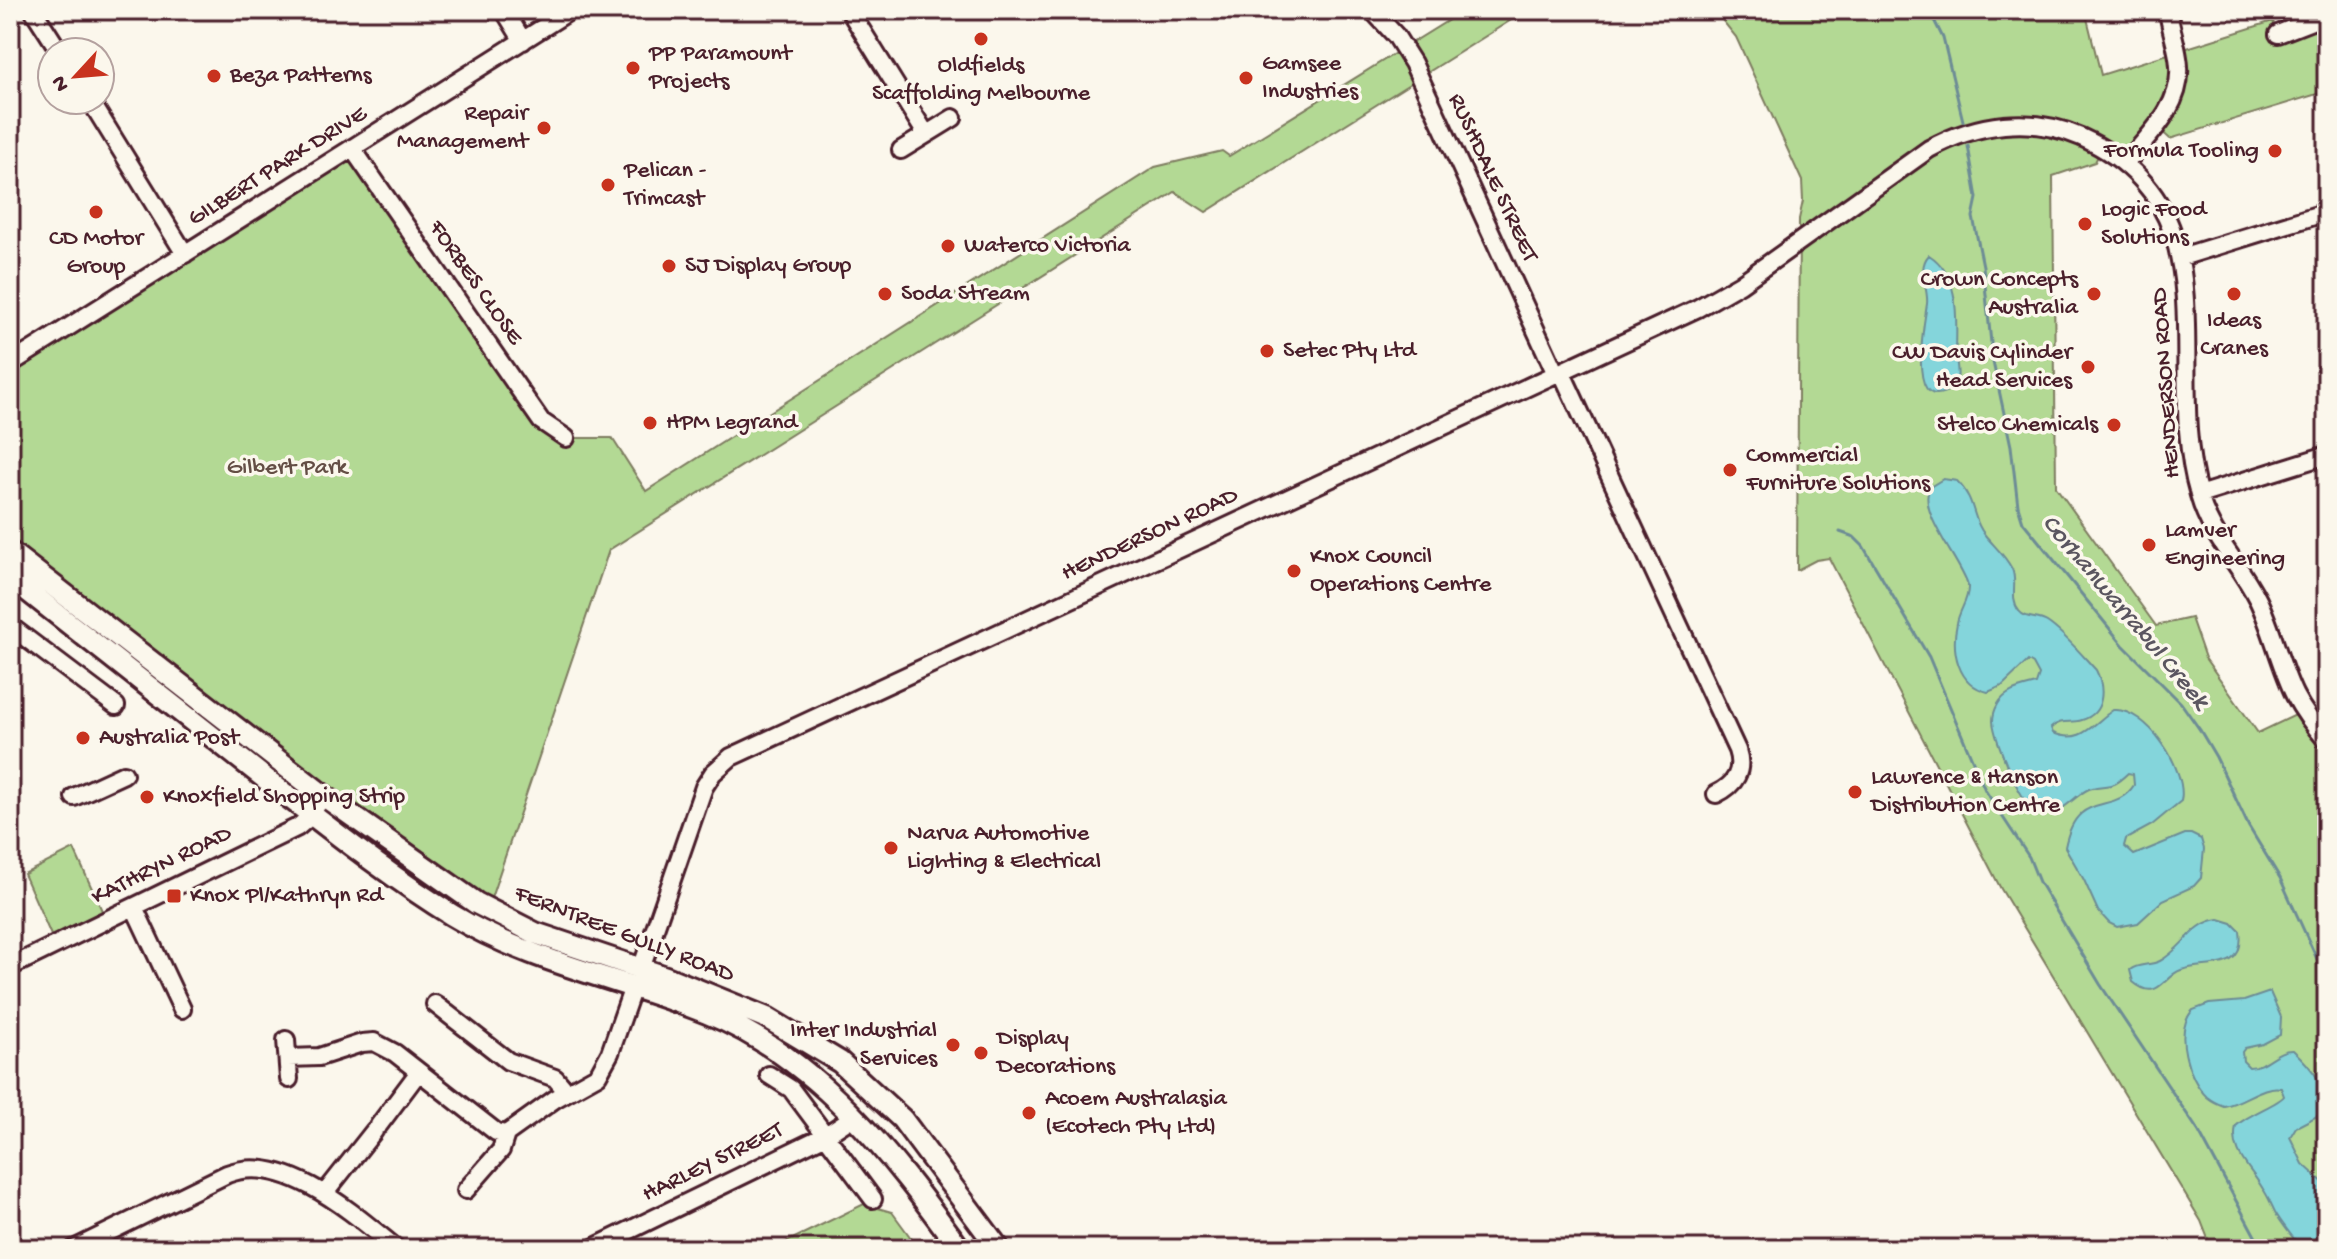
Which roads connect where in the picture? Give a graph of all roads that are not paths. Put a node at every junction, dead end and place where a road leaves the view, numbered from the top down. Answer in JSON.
{"nodes":[{"id":1,"x":33,"y":10,"type":"edge"},
{"id":2,"x":504,"y":10,"type":"edge"},
{"id":3,"x":571,"y":10,"type":"edge"},
{"id":4,"x":849,"y":10,"type":"edge"},
{"id":5,"x":1372,"y":10,"type":"edge"},
{"id":6,"x":2168,"y":10,"type":"edge"},
{"id":7,"x":2327,"y":15,"type":"edge"},
{"id":8,"x":2278,"y":34,"type":"dead end"},
{"id":9,"x":50,"y":36,"type":"edge"},
{"id":10,"x":523,"y":41,"type":"junction"},
{"id":11,"x":100,"y":116,"type":"edge"},
{"id":12,"x":953,"y":118,"type":"dead end"},
{"id":13,"x":926,"y":134,"type":"junction"},
{"id":14,"x":352,"y":148,"type":"junction"},
{"id":15,"x":901,"y":150,"type":"dead end"},
{"id":16,"x":2125,"y":164,"type":"junction"},
{"id":17,"x":2327,"y":212,"type":"edge"},
{"id":18,"x":185,"y":254,"type":"junction"},
{"id":19,"x":2181,"y":257,"type":"junction"},
{"id":20,"x":10,"y":364,"type":"edge"},
{"id":21,"x":1559,"y":372,"type":"junction"},
{"id":22,"x":566,"y":438,"type":"dead end"},
{"id":23,"x":2327,"y":455,"type":"edge"},
{"id":24,"x":2199,"y":495,"type":"junction"},
{"id":25,"x":10,"y":552,"type":"edge"},
{"id":26,"x":10,"y":577,"type":"edge"},
{"id":27,"x":10,"y":626,"type":"edge"},
{"id":28,"x":156,"y":664,"type":"junction"},
{"id":29,"x":143,"y":681,"type":"junction"},
{"id":30,"x":116,"y":706,"type":"dead end"},
{"id":31,"x":2327,"y":741,"type":"edge"},
{"id":32,"x":124,"y":774,"type":"dead end"},
{"id":33,"x":1716,"y":794,"type":"dead end"},
{"id":34,"x":324,"y":796,"type":"junction"},
{"id":35,"x":74,"y":797,"type":"dead end"},
{"id":36,"x":310,"y":814,"type":"junction"},
{"id":37,"x":134,"y":907,"type":"junction"},
{"id":38,"x":10,"y":967,"type":"edge"},
{"id":39,"x":637,"y":978,"type":"junction"},
{"id":40,"x":435,"y":1004,"type":"dead end"},
{"id":41,"x":182,"y":1009,"type":"dead end"},
{"id":42,"x":286,"y":1040,"type":"dead end"},
{"id":43,"x":288,"y":1058,"type":"junction"},
{"id":44,"x":418,"y":1073,"type":"junction"},
{"id":45,"x":769,"y":1075,"type":"dead end"},
{"id":46,"x":289,"y":1079,"type":"dead end"},
{"id":47,"x":567,"y":1092,"type":"junction"},
{"id":48,"x":881,"y":1098,"type":"junction"},
{"id":49,"x":853,"y":1117,"type":"junction"},
{"id":50,"x":506,"y":1134,"type":"junction"},
{"id":51,"x":826,"y":1135,"type":"junction"},
{"id":52,"x":466,"y":1190,"type":"dead end"},
{"id":53,"x":325,"y":1193,"type":"junction"},
{"id":54,"x":873,"y":1199,"type":"dead end"},
{"id":55,"x":74,"y":1249,"type":"edge"},
{"id":56,"x":397,"y":1249,"type":"edge"},
{"id":57,"x":591,"y":1249,"type":"edge"},
{"id":58,"x":960,"y":1249,"type":"edge"},
{"id":59,"x":999,"y":1249,"type":"edge"}],
"edges":[{"from":1,"to":9,"type":"street"},
{"from":2,"to":10,"type":"street"},
{"from":3,"to":10,"type":"street","name":"GILBERT PARK DRIVE"},
{"from":4,"to":13,"type":"street"},
{"from":5,"to":21,"type":"street","name":"RUSHDALE STREET"},
{"from":6,"to":16,"type":"street"},
{"from":7,"to":8,"type":"street"},
{"from":10,"to":14,"type":"street","name":"GILBERT PARK DRIVE"},
{"from":11,"to":18,"type":"street"},
{"from":12,"to":13,"type":"street"},
{"from":13,"to":15,"type":"street"},
{"from":14,"to":18,"type":"street","name":"GILBERT PARK DRIVE"},
{"from":14,"to":22,"type":"street","name":"FORBES CLOSE"},
{"from":16,"to":19,"type":"street","name":"HENDERSON ROAD"},
{"from":16,"to":21,"type":"street","name":"HENDERSON ROAD"},
{"from":17,"to":19,"type":"street"},
{"from":18,"to":20,"type":"street","name":"GILBERT PARK DRIVE"},
{"from":19,"to":24,"type":"street","name":"HENDERSON ROAD"},
{"from":21,"to":33,"type":"street","name":"RUSHDALE STREET"},
{"from":21,"to":39,"type":"street","name":"HENDERSON ROAD"},
{"from":23,"to":24,"type":"street"},
{"from":24,"to":31,"type":"street","name":"HENDERSON ROAD"},
{"from":25,"to":28,"type":"main road","name":"FERNTREE GULLY ROAD"},
{"from":26,"to":29,"type":"main road","name":"FERNTREE GULLY ROAD"},
{"from":27,"to":30,"type":"street"},
{"from":28,"to":29,"type":"main road"},
{"from":28,"to":34,"type":"main road","name":"FERNTREE GULLY ROAD"},
{"from":29,"to":36,"type":"main road","name":"FERNTREE GULLY ROAD"},
{"from":32,"to":35,"type":"street"},
{"from":34,"to":36,"type":"street","name":"KATHRYN ROAD"},
{"from":34,"to":39,"type":"main road","name":"FERNTREE GULLY ROAD"},
{"from":36,"to":37,"type":"street","name":"KATHRYN ROAD"},
{"from":36,"to":39,"type":"main road","name":"FERNTREE GULLY ROAD"},
{"from":37,"to":38,"type":"street","name":"KATHRYN ROAD"},
{"from":37,"to":41,"type":"street"},
{"from":39,"to":47,"type":"street","name":"HENDERSON ROAD"},
{"from":39,"to":48,"type":"main road","name":"FERNTREE GULLY ROAD"},
{"from":39,"to":49,"type":"main road","name":"FERNTREE GULLY ROAD"},
{"from":40,"to":47,"type":"street"},
{"from":42,"to":43,"type":"street"},
{"from":43,"to":44,"type":"street"},
{"from":43,"to":46,"type":"street"},
{"from":44,"to":50,"type":"street"},
{"from":44,"to":53,"type":"street"},
{"from":45,"to":51,"type":"street"},
{"from":47,"to":50,"type":"street","name":"HENDERSON ROAD"},
{"from":48,"to":49,"type":"main road"},
{"from":48,"to":59,"type":"main road","name":"FERNTREE GULLY ROAD"},
{"from":49,"to":51,"type":"street","name":"HARLEY STREET"},
{"from":49,"to":58,"type":"main road","name":"FERNTREE GULLY ROAD"},
{"from":50,"to":52,"type":"street"},
{"from":51,"to":54,"type":"street"},
{"from":51,"to":57,"type":"street","name":"HARLEY STREET"},
{"from":53,"to":55,"type":"street"},
{"from":53,"to":56,"type":"street"}]}
